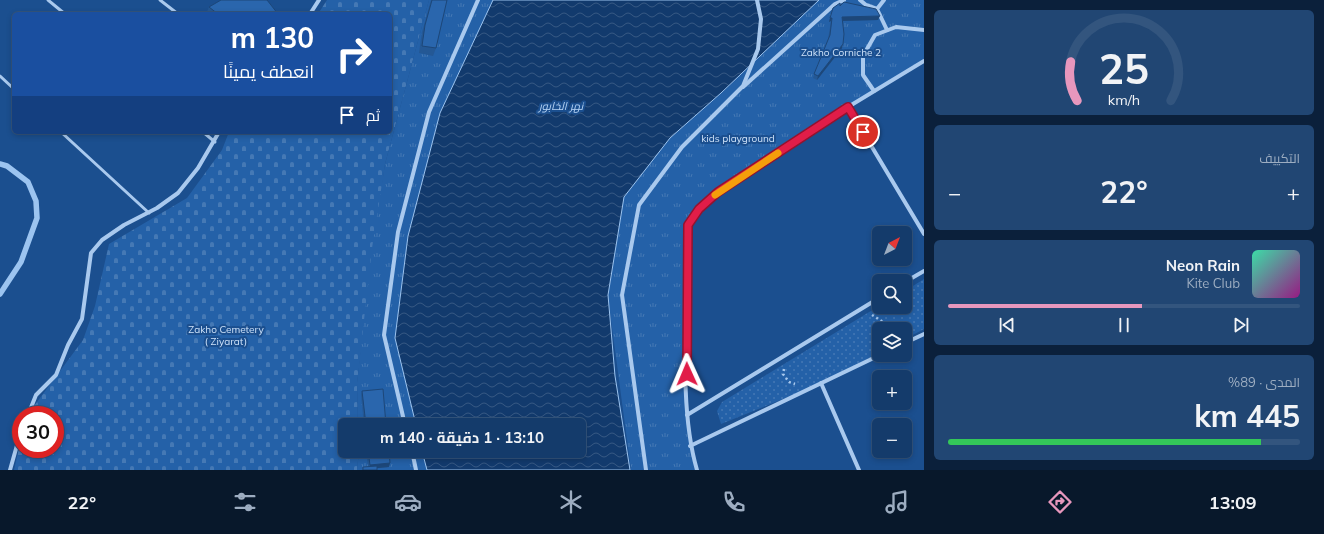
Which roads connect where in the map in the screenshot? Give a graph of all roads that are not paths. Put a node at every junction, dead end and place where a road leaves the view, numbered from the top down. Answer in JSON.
{"nodes":[{"id":1,"x":48,"y":0,"type":"edge"},
{"id":2,"x":160,"y":0,"type":"edge"},
{"id":3,"x":319,"y":0,"type":"edge"},
{"id":4,"x":478,"y":0,"type":"edge"},
{"id":5,"x":757,"y":0,"type":"edge"},
{"id":6,"x":844,"y":0,"type":"edge"},
{"id":7,"x":860,"y":0,"type":"edge"},
{"id":8,"x":884,"y":0,"type":"edge"},
{"id":9,"x":877,"y":9,"type":"junction"},
{"id":10,"x":63,"y":12,"type":"edge"},
{"id":11,"x":175,"y":12,"type":"edge"},
{"id":12,"x":311,"y":12,"type":"edge"},
{"id":13,"x":887,"y":30,"type":"junction"},
{"id":14,"x":924,"y":30,"type":"edge"},
{"id":15,"x":924,"y":61,"type":"edge"},
{"id":16,"x":0,"y":76,"type":"edge"},
{"id":17,"x":12,"y":87,"type":"edge"},
{"id":18,"x":874,"y":91,"type":"junction"},
{"id":19,"x":726,"y":102,"type":"junction"},
{"id":20,"x":848,"y":107,"type":"junction"},
{"id":21,"x":63,"y":134,"type":"edge"},
{"id":22,"x":205,"y":134,"type":"edge"},
{"id":23,"x":218,"y":134,"type":"edge"},
{"id":24,"x":215,"y":142,"type":"junction"},
{"id":25,"x":149,"y":213,"type":"junction"},
{"id":26,"x":924,"y":234,"type":"edge"},
{"id":27,"x":924,"y":271,"type":"edge"},
{"id":28,"x":912,"y":278,"type":"edge"},
{"id":29,"x":872,"y":302,"type":"edge"},
{"id":30,"x":924,"y":334,"type":"edge"},
{"id":31,"x":912,"y":340,"type":"edge"},
{"id":32,"x":872,"y":359,"type":"edge"},
{"id":33,"x":821,"y":383,"type":"junction"},
{"id":34,"x":32,"y":406,"type":"edge"},
{"id":35,"x":688,"y":415,"type":"junction"},
{"id":36,"x":403,"y":418,"type":"edge"},
{"id":37,"x":690,"y":446,"type":"junction"},
{"id":38,"x":13,"y":458,"type":"edge"},
{"id":39,"x":413,"y":458,"type":"edge"},
{"id":40,"x":10,"y":470,"type":"edge"},
{"id":41,"x":416,"y":470,"type":"edge"},
{"id":42,"x":646,"y":470,"type":"edge"},
{"id":43,"x":697,"y":470,"type":"edge"},
{"id":44,"x":859,"y":470,"type":"edge"}],
"edges":[{"from":1,"to":10,"type":"lane"},
{"from":2,"to":11,"type":"lane"},
{"from":3,"to":12,"type":"street"},
{"from":4,"to":36,"type":"street"},
{"from":5,"to":19,"type":"street"},
{"from":6,"to":19,"type":"street"},
{"from":7,"to":9,"type":"street"},
{"from":8,"to":9,"type":"street"},
{"from":9,"to":13,"type":"street"},
{"from":13,"to":14,"type":"street"},
{"from":13,"to":18,"type":"street"},
{"from":15,"to":18,"type":"street"},
{"from":16,"to":17,"type":"lane"},
{"from":18,"to":20,"type":"street"},
{"from":19,"to":42,"type":"street"},
{"from":20,"to":26,"type":"street"},
{"from":20,"to":35,"type":"street"},
{"from":21,"to":25,"type":"lane"},
{"from":22,"to":24,"type":"lane"},
{"from":23,"to":24,"type":"street"},
{"from":24,"to":25,"type":"street"},
{"from":25,"to":34,"type":"street"},
{"from":27,"to":28,"type":"street"},
{"from":29,"to":35,"type":"street"},
{"from":30,"to":31,"type":"street"},
{"from":32,"to":33,"type":"street"},
{"from":33,"to":37,"type":"street"},
{"from":33,"to":44,"type":"street"},
{"from":35,"to":37,"type":"street"},
{"from":37,"to":43,"type":"street"},
{"from":38,"to":40,"type":"street"},
{"from":39,"to":41,"type":"street"}]}
